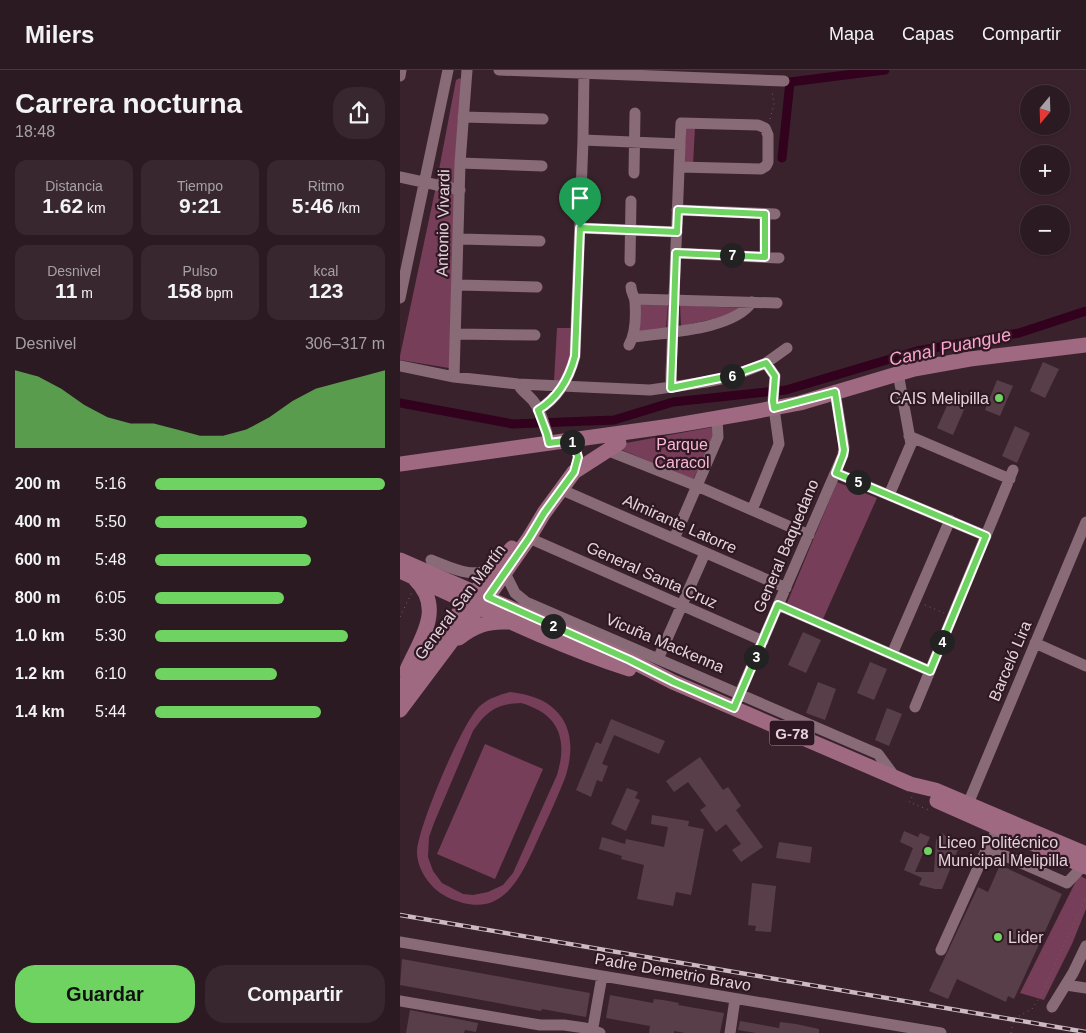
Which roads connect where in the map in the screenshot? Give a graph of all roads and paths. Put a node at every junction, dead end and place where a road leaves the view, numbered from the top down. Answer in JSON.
{"nodes":[{"id":1,"x":401,"y":70,"type":"edge"},
{"id":2,"x":448,"y":70,"type":"edge"},
{"id":3,"x":467,"y":70,"type":"edge"},
{"id":4,"x":499,"y":70,"type":"edge"},
{"id":5,"x":584,"y":72,"type":"edge"},
{"id":6,"x":400,"y":76,"type":"edge"},
{"id":7,"x":766,"y":77,"type":"edge"},
{"id":8,"x":784,"y":81,"type":"dead end"},
{"id":9,"x":636,"y":113,"type":"dead end"},
{"id":10,"x":463,"y":117,"type":"junction"},
{"id":11,"x":543,"y":119,"type":"dead end"},
{"id":12,"x":765,"y":128,"type":"junction"},
{"id":13,"x":583,"y":140,"type":"junction"},
{"id":14,"x":634,"y":143,"type":"junction"},
{"id":15,"x":680,"y":144,"type":"junction"},
{"id":16,"x":460,"y":163,"type":"junction"},
{"id":17,"x":542,"y":166,"type":"dead end"},
{"id":18,"x":679,"y":167,"type":"junction"},
{"id":19,"x":634,"y":173,"type":"dead end"},
{"id":20,"x":400,"y":177,"type":"edge"},
{"id":21,"x":425,"y":182,"type":"junction"},
{"id":22,"x":460,"y":190,"type":"junction"},
{"id":23,"x":631,"y":201,"type":"dead end"},
{"id":24,"x":678,"y":210,"type":"junction"},
{"id":25,"x":580,"y":228,"type":"junction"},
{"id":26,"x":631,"y":230,"type":"junction"},
{"id":27,"x":677,"y":232,"type":"junction"},
{"id":28,"x":459,"y":239,"type":"junction"},
{"id":29,"x":540,"y":241,"type":"dead end"},
{"id":30,"x":676,"y":253,"type":"junction"},
{"id":31,"x":765,"y":257,"type":"junction"},
{"id":32,"x":778,"y":258,"type":"dead end"},
{"id":33,"x":630,"y":262,"type":"dead end"},
{"id":34,"x":458,"y":285,"type":"junction"},
{"id":35,"x":537,"y":287,"type":"dead end"},
{"id":36,"x":630,"y":287,"type":"dead end"},
{"id":37,"x":400,"y":298,"type":"edge"},
{"id":38,"x":636,"y":299,"type":"junction"},
{"id":39,"x":674,"y":300,"type":"junction"},
{"id":40,"x":752,"y":302,"type":"junction"},
{"id":41,"x":777,"y":303,"type":"dead end"},
{"id":42,"x":673,"y":331,"type":"junction"},
{"id":43,"x":456,"y":334,"type":"junction"},
{"id":44,"x":536,"y":335,"type":"dead end"},
{"id":45,"x":1086,"y":345,"type":"edge"},
{"id":46,"x":788,"y":348,"type":"dead end"},
{"id":47,"x":400,"y":366,"type":"edge"},
{"id":48,"x":768,"y":366,"type":"junction"},
{"id":49,"x":898,"y":373,"type":"junction"},
{"id":50,"x":454,"y":377,"type":"junction"},
{"id":51,"x":518,"y":384,"type":"junction"},
{"id":52,"x":563,"y":386,"type":"junction"},
{"id":53,"x":671,"y":388,"type":"junction"},
{"id":54,"x":835,"y":392,"type":"junction"},
{"id":55,"x":774,"y":404,"type":"junction"},
{"id":56,"x":538,"y":410,"type":"junction"},
{"id":57,"x":717,"y":418,"type":"junction"},
{"id":58,"x":909,"y":436,"type":"junction"},
{"id":59,"x":568,"y":442,"type":"junction"},
{"id":60,"x":549,"y":443,"type":"junction"},
{"id":61,"x":606,"y":443,"type":"junction"},
{"id":62,"x":400,"y":464,"type":"edge"},
{"id":63,"x":575,"y":466,"type":"junction"},
{"id":64,"x":836,"y":473,"type":"junction"},
{"id":65,"x":697,"y":486,"type":"junction"},
{"id":66,"x":560,"y":489,"type":"junction"},
{"id":67,"x":889,"y":495,"type":"junction"},
{"id":68,"x":752,"y":510,"type":"junction"},
{"id":69,"x":544,"y":513,"type":"junction"},
{"id":70,"x":950,"y":520,"type":"junction"},
{"id":71,"x":1086,"y":522,"type":"edge"},
{"id":72,"x":809,"y":535,"type":"junction"},
{"id":73,"x":986,"y":536,"type":"junction"},
{"id":74,"x":529,"y":538,"type":"junction"},
{"id":75,"x":674,"y":539,"type":"junction"},
{"id":76,"x":705,"y":553,"type":"junction"},
{"id":77,"x":400,"y":560,"type":"edge"},
{"id":78,"x":432,"y":560,"type":"dead end"},
{"id":79,"x":502,"y":569,"type":"junction"},
{"id":80,"x":410,"y":576,"type":"edge"},
{"id":81,"x":786,"y":588,"type":"junction"},
{"id":82,"x":478,"y":599,"type":"junction"},
{"id":83,"x":915,"y":601,"type":"junction"},
{"id":84,"x":682,"y":605,"type":"junction"},
{"id":85,"x":778,"y":605,"type":"junction"},
{"id":86,"x":400,"y":616,"type":"edge"},
{"id":87,"x":953,"y":617,"type":"junction"},
{"id":88,"x":515,"y":623,"type":"junction"},
{"id":89,"x":763,"y":641,"type":"junction"},
{"id":90,"x":1035,"y":643,"type":"junction"},
{"id":91,"x":446,"y":651,"type":"junction"},
{"id":92,"x":892,"y":654,"type":"junction"},
{"id":93,"x":658,"y":659,"type":"junction"},
{"id":94,"x":1086,"y":666,"type":"edge"},
{"id":95,"x":930,"y":671,"type":"junction"},
{"id":96,"x":674,"y":682,"type":"junction"},
{"id":97,"x":400,"y":685,"type":"edge"},
{"id":98,"x":400,"y":690,"type":"edge"},
{"id":99,"x":737,"y":701,"type":"junction"},
{"id":100,"x":915,"y":707,"type":"dead end"},
{"id":101,"x":400,"y":710,"type":"edge"},
{"id":102,"x":896,"y":778,"type":"junction"},
{"id":103,"x":966,"y":809,"type":"junction"},
{"id":104,"x":1020,"y":826,"type":"junction"},
{"id":105,"x":998,"y":828,"type":"junction"},
{"id":106,"x":987,"y":848,"type":"junction"},
{"id":107,"x":1085,"y":862,"type":"edge"},
{"id":108,"x":1086,"y":898,"type":"edge"},
{"id":109,"x":400,"y":942,"type":"edge"},
{"id":110,"x":1086,"y":946,"type":"edge"},
{"id":111,"x":942,"y":950,"type":"dead end"},
{"id":112,"x":602,"y":976,"type":"junction"},
{"id":113,"x":1066,"y":985,"type":"junction"},
{"id":114,"x":1086,"y":988,"type":"edge"},
{"id":115,"x":735,"y":999,"type":"junction"},
{"id":116,"x":400,"y":1001,"type":"edge"},
{"id":117,"x":1052,"y":1007,"type":"dead end"},
{"id":118,"x":903,"y":1030,"type":"edge"},
{"id":119,"x":919,"y":1031,"type":"edge"},
{"id":120,"x":595,"y":1032,"type":"edge"},
{"id":121,"x":730,"y":1033,"type":"edge"},
{"id":122,"x":940,"y":1033,"type":"edge"},
{"id":123,"x":1011,"y":1033,"type":"edge"}],
"edges":[{"from":1,"to":6,"type":"street"},
{"from":2,"to":21,"type":"street"},
{"from":3,"to":10,"type":"street","name":"Antonio Vivardi"},
{"from":4,"to":5,"type":"street"},
{"from":5,"to":7,"type":"street"},
{"from":5,"to":13,"type":"street"},
{"from":7,"to":8,"type":"street"},
{"from":7,"to":12,"type":"path"},
{"from":9,"to":14,"type":"street"},
{"from":10,"to":11,"type":"street"},
{"from":10,"to":16,"type":"street","name":"Antonio Vivardi"},
{"from":12,"to":15,"type":"street"},
{"from":12,"to":18,"type":"street"},
{"from":13,"to":14,"type":"street"},
{"from":13,"to":25,"type":"street"},
{"from":14,"to":15,"type":"street"},
{"from":14,"to":19,"type":"street"},
{"from":15,"to":18,"type":"street"},
{"from":16,"to":17,"type":"street"},
{"from":16,"to":22,"type":"street","name":"Antonio Vivardi"},
{"from":18,"to":24,"type":"street"},
{"from":20,"to":21,"type":"street"},
{"from":21,"to":22,"type":"street"},
{"from":21,"to":37,"type":"street"},
{"from":22,"to":28,"type":"street","name":"Antonio Vivardi"},
{"from":23,"to":26,"type":"street"},
{"from":24,"to":27,"type":"street"},
{"from":24,"to":31,"type":"street"},
{"from":25,"to":26,"type":"street"},
{"from":25,"to":52,"type":"street"},
{"from":26,"to":27,"type":"street"},
{"from":26,"to":33,"type":"street"},
{"from":27,"to":30,"type":"street"},
{"from":28,"to":29,"type":"street"},
{"from":28,"to":34,"type":"street","name":"Antonio Vivardi"},
{"from":30,"to":31,"type":"street"},
{"from":30,"to":39,"type":"street"},
{"from":31,"to":32,"type":"street"},
{"from":34,"to":35,"type":"street"},
{"from":34,"to":43,"type":"street","name":"Antonio Vivardi"},
{"from":36,"to":38,"type":"street"},
{"from":38,"to":39,"type":"street"},
{"from":38,"to":42,"type":"street"},
{"from":39,"to":40,"type":"street"},
{"from":39,"to":42,"type":"street"},
{"from":40,"to":41,"type":"street"},
{"from":40,"to":42,"type":"street"},
{"from":42,"to":53,"type":"street"},
{"from":43,"to":44,"type":"street"},
{"from":43,"to":50,"type":"street","name":"Antonio Vivardi"},
{"from":45,"to":49,"type":"main road"},
{"from":46,"to":48,"type":"street"},
{"from":47,"to":50,"type":"street"},
{"from":48,"to":53,"type":"street"},
{"from":48,"to":55,"type":"street"},
{"from":49,"to":54,"type":"main road"},
{"from":49,"to":58,"type":"street"},
{"from":50,"to":51,"type":"street"},
{"from":51,"to":52,"type":"street"},
{"from":51,"to":56,"type":"street"},
{"from":52,"to":53,"type":"street"},
{"from":52,"to":56,"type":"street"},
{"from":54,"to":55,"type":"main road"},
{"from":54,"to":64,"type":"street","name":"General Baquedano"},
{"from":55,"to":57,"type":"main road"},
{"from":55,"to":68,"type":"street"},
{"from":56,"to":60,"type":"street"},
{"from":57,"to":61,"type":"main road"},
{"from":57,"to":65,"type":"street"},
{"from":58,"to":67,"type":"street"},
{"from":58,"to":73,"type":"street"},
{"from":59,"to":60,"type":"main road"},
{"from":59,"to":61,"type":"main road"},
{"from":59,"to":63,"type":"main road"},
{"from":60,"to":62,"type":"main road"},
{"from":61,"to":63,"type":"main road","name":"General San Martín"},
{"from":61,"to":65,"type":"street"},
{"from":63,"to":66,"type":"main road","name":"General San Martín"},
{"from":64,"to":67,"type":"street"},
{"from":64,"to":72,"type":"street","name":"General Baquedano"},
{"from":65,"to":68,"type":"street"},
{"from":65,"to":75,"type":"street"},
{"from":66,"to":69,"type":"main road","name":"General San Martín"},
{"from":66,"to":75,"type":"street","name":"Almirante Latorre"},
{"from":67,"to":70,"type":"street"},
{"from":68,"to":72,"type":"street"},
{"from":69,"to":74,"type":"main road","name":"General San Martín"},
{"from":69,"to":79,"type":"main road","name":"General San Martín"},
{"from":70,"to":73,"type":"street"},
{"from":70,"to":83,"type":"street"},
{"from":71,"to":90,"type":"street","name":"Barceló Lira"},
{"from":72,"to":81,"type":"street","name":"General Baquedano"},
{"from":73,"to":87,"type":"street"},
{"from":74,"to":79,"type":"main road","name":"General San Martín"},
{"from":74,"to":84,"type":"street","name":"General Santa Cruz"},
{"from":75,"to":76,"type":"street","name":"Almirante Latorre"},
{"from":76,"to":81,"type":"street","name":"Almirante Latorre"},
{"from":76,"to":84,"type":"street"},
{"from":77,"to":82,"type":"main road","name":"Vicuña Mackenna","number":"G-78"},
{"from":78,"to":79,"type":"street"},
{"from":79,"to":82,"type":"main road","name":"General San Martín"},
{"from":79,"to":93,"type":"street","name":"Vicuña Mackenna"},
{"from":80,"to":82,"type":"main road","name":"Vicuña Mackenna","number":"G-78"},
{"from":80,"to":86,"type":"path"},
{"from":80,"to":97,"type":"main road"},
{"from":81,"to":85,"type":"street","name":"General Baquedano"},
{"from":82,"to":88,"type":"main road","name":"Vicuña Mackenna","number":"G-78"},
{"from":82,"to":91,"type":"main road","name":"General San Martín"},
{"from":82,"to":96,"type":"main road","name":"Vicuña Mackenna","number":"G-78"},
{"from":82,"to":98,"type":"main road","name":"General San Martín"},
{"from":83,"to":87,"type":"path"},
{"from":83,"to":92,"type":"street"},
{"from":84,"to":89,"type":"street","name":"General Santa Cruz"},
{"from":84,"to":93,"type":"street"},
{"from":85,"to":89,"type":"street","name":"General Baquedano"},
{"from":85,"to":92,"type":"street"},
{"from":87,"to":95,"type":"street"},
{"from":88,"to":91,"type":"main road"},
{"from":88,"to":96,"type":"main road","name":"Vicuña Mackenna","number":"G-78"},
{"from":89,"to":99,"type":"street","name":"General Baquedano"},
{"from":90,"to":94,"type":"street"},
{"from":90,"to":103,"type":"street","name":"Barceló Lira"},
{"from":91,"to":101,"type":"main road","name":"General San Martín"},
{"from":92,"to":95,"type":"street"},
{"from":93,"to":99,"type":"street","name":"Vicuña Mackenna"},
{"from":95,"to":100,"type":"street"},
{"from":96,"to":99,"type":"main road","name":"Vicuña Mackenna","number":"G-78"},
{"from":99,"to":102,"type":"main road","name":"Vicuña Mackenna","number":"G-78"},
{"from":99,"to":102,"type":"street","name":"Vicuña Mackenna"},
{"from":102,"to":103,"type":"main road","name":"Vicuña Mackenna","number":"G-78"},
{"from":103,"to":104,"type":"main road","name":"Vicuña Mackenna","number":"G-78"},
{"from":103,"to":105,"type":"main road","name":"Vicuña Mackenna","number":"G-78"},
{"from":104,"to":105,"type":"street"},
{"from":104,"to":107,"type":"main road","name":"Vicuña Mackenna","number":"G-78"},
{"from":105,"to":106,"type":"street"},
{"from":105,"to":107,"type":"main road","name":"Vicuña Mackenna","number":"G-78"},
{"from":106,"to":107,"type":"street"},
{"from":106,"to":111,"type":"street"},
{"from":108,"to":123,"type":"path"},
{"from":109,"to":112,"type":"street","name":"Padre Demetrio Bravo"},
{"from":110,"to":113,"type":"street"},
{"from":112,"to":115,"type":"street","name":"Padre Demetrio Bravo"},
{"from":112,"to":120,"type":"street"},
{"from":113,"to":114,"type":"street"},
{"from":113,"to":117,"type":"street"},
{"from":115,"to":118,"type":"street","name":"Padre Demetrio Bravo"},
{"from":115,"to":121,"type":"street"},
{"from":116,"to":120,"type":"street"},
{"from":118,"to":119,"type":"street","name":"Padre Demetrio Bravo"},
{"from":119,"to":122,"type":"street","name":"Padre Demetrio Bravo"}]}
